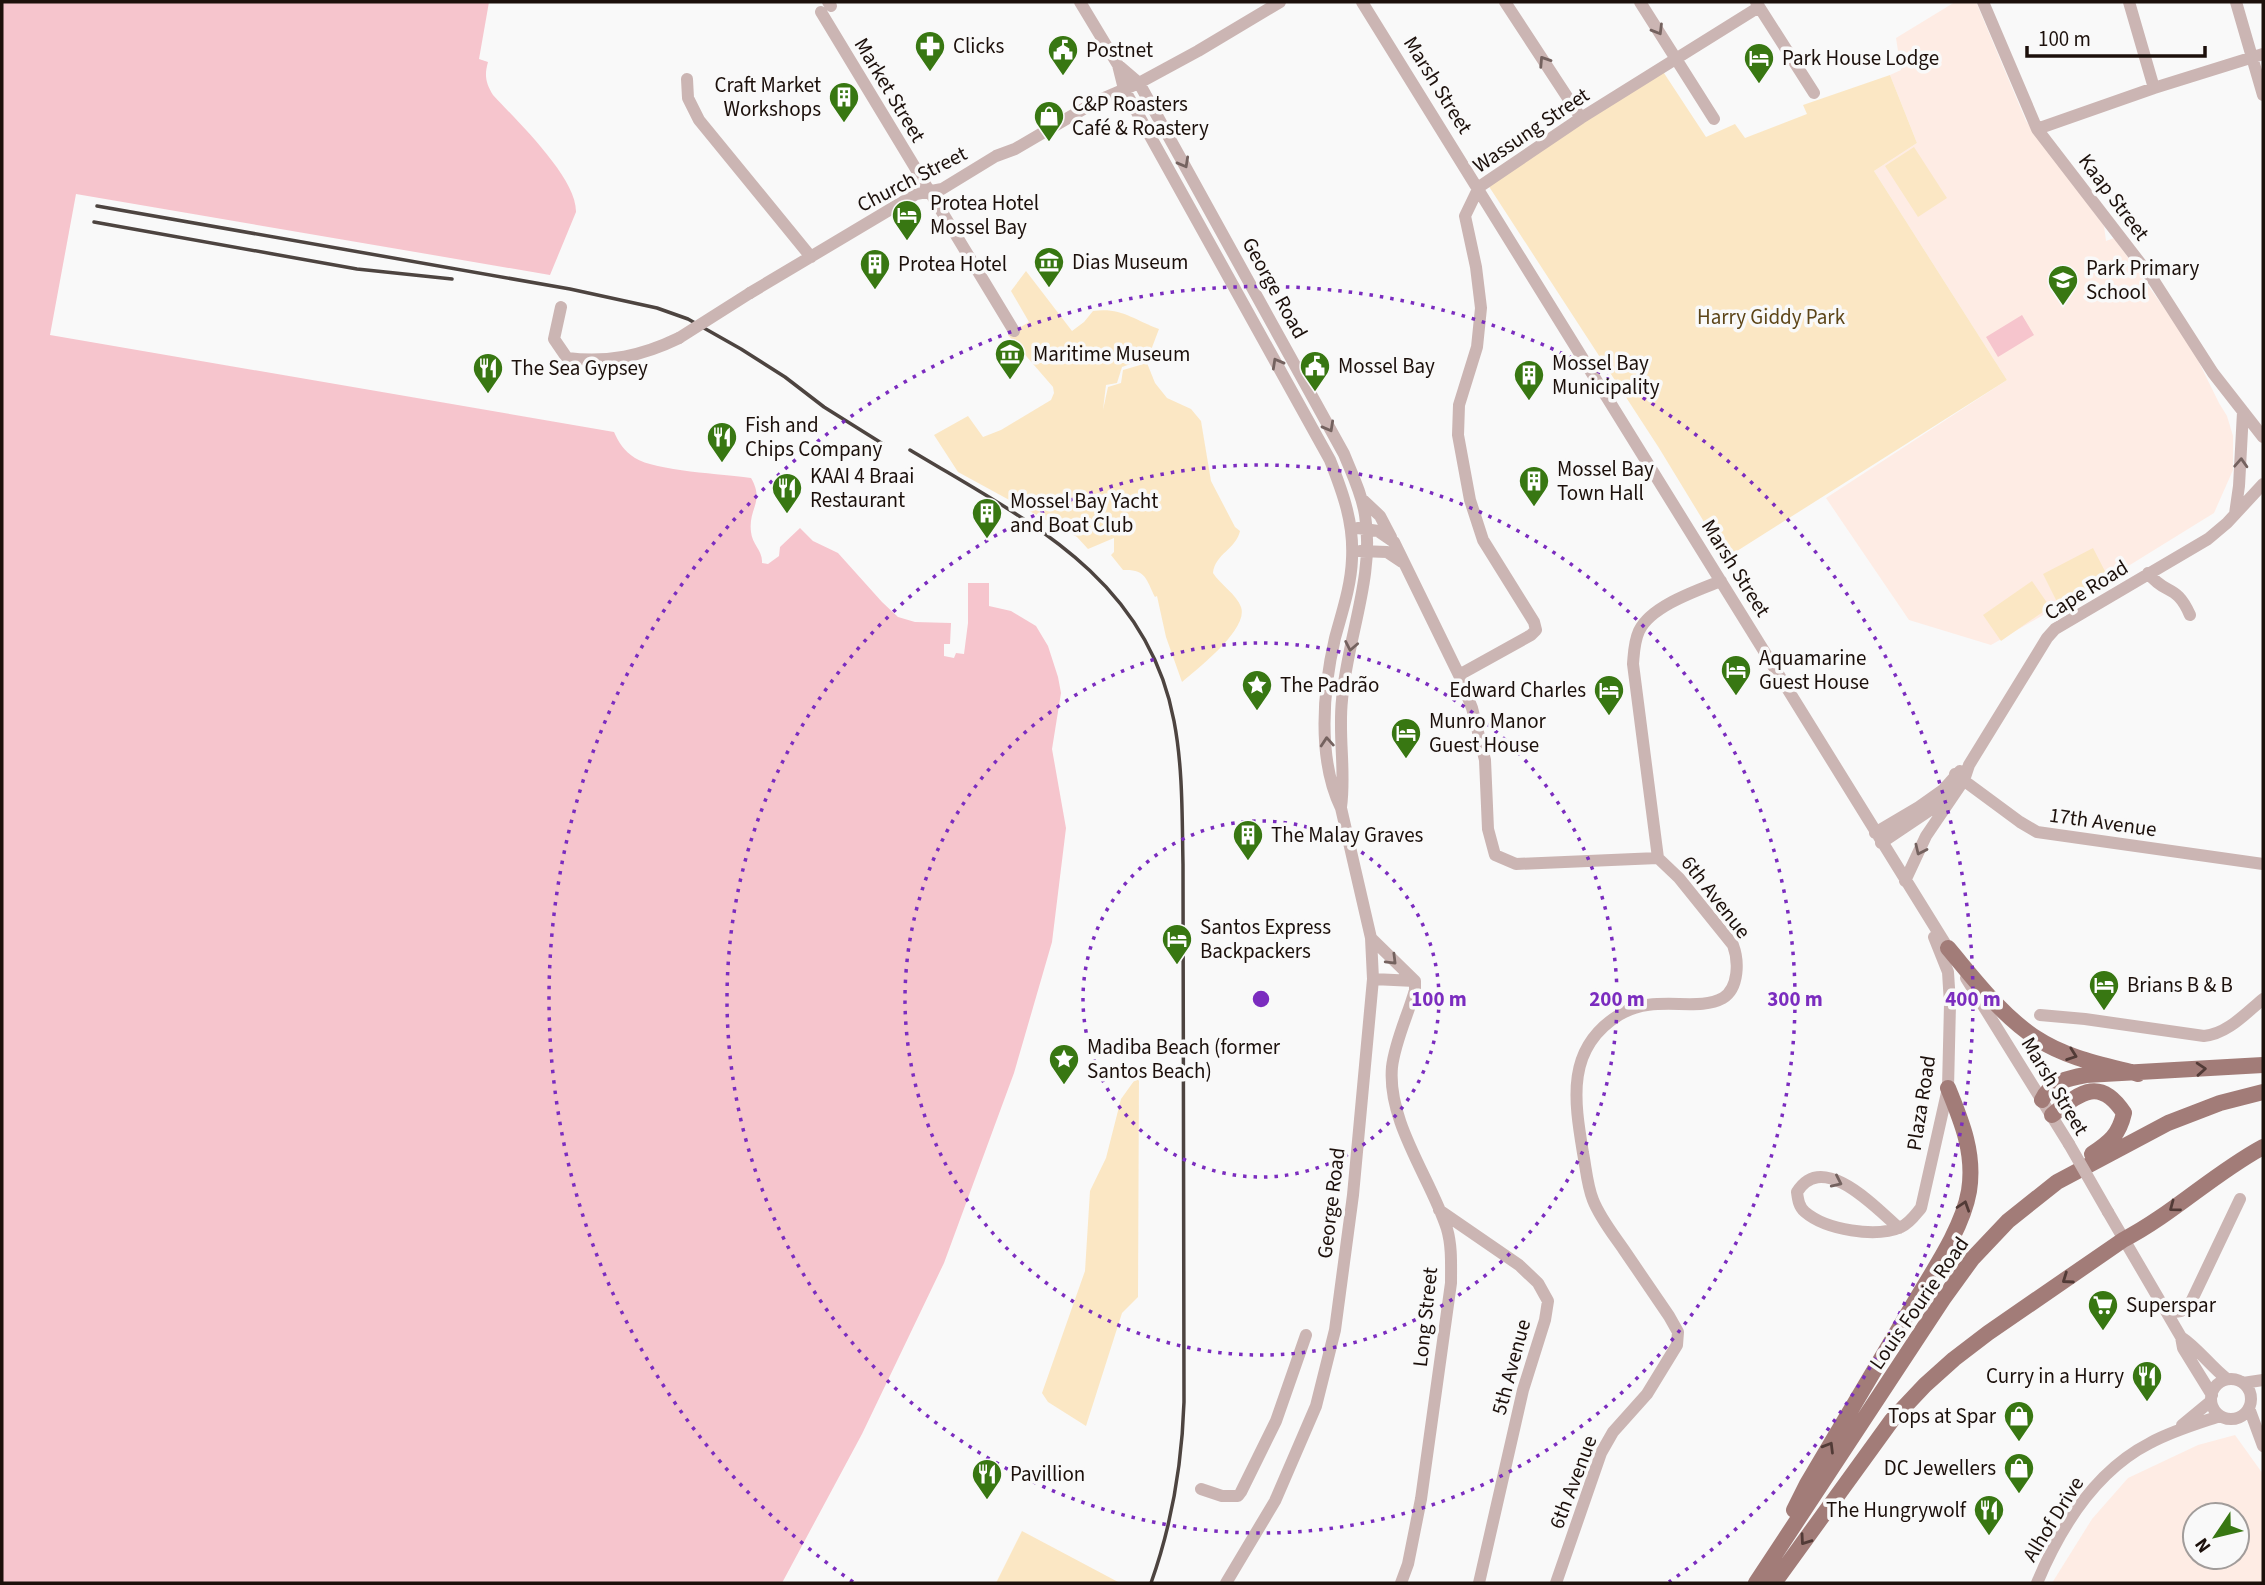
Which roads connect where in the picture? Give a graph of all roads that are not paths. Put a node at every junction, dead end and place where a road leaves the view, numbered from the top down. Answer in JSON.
{"nodes":[{"id":1,"x":1080,"y":2,"type":"edge"},
{"id":2,"x":1280,"y":2,"type":"edge"},
{"id":3,"x":1362,"y":2,"type":"edge"},
{"id":4,"x":1505,"y":2,"type":"edge"},
{"id":5,"x":1640,"y":2,"type":"edge"},
{"id":6,"x":1983,"y":2,"type":"edge"},
{"id":7,"x":2129,"y":2,"type":"edge"},
{"id":8,"x":2236,"y":2,"type":"edge"},
{"id":9,"x":1758,"y":4,"type":"edge"},
{"id":10,"x":827,"y":6,"type":"edge"},
{"id":11,"x":2258,"y":56,"type":"edge"},
{"id":12,"x":1675,"y":59,"type":"junction"},
{"id":13,"x":1118,"y":65,"type":"junction"},
{"id":14,"x":687,"y":79,"type":"dead end"},
{"id":15,"x":1139,"y":83,"type":"junction"},
{"id":16,"x":2154,"y":88,"type":"junction"},
{"id":17,"x":1124,"y":89,"type":"junction"},
{"id":18,"x":1814,"y":93,"type":"dead end"},
{"id":19,"x":2263,"y":96,"type":"edge"},
{"id":20,"x":1581,"y":118,"type":"junction"},
{"id":21,"x":1714,"y":119,"type":"dead end"},
{"id":22,"x":2037,"y":129,"type":"junction"},
{"id":23,"x":1479,"y":187,"type":"junction"},
{"id":24,"x":929,"y":192,"type":"junction"},
{"id":25,"x":811,"y":257,"type":"junction"},
{"id":26,"x":561,"y":307,"type":"dead end"},
{"id":27,"x":1014,"y":331,"type":"dead end"},
{"id":28,"x":2243,"y":412,"type":"junction"},
{"id":29,"x":2263,"y":437,"type":"edge"},
{"id":30,"x":2263,"y":484,"type":"edge"},
{"id":31,"x":1362,"y":499,"type":"junction"},
{"id":32,"x":2235,"y":515,"type":"junction"},
{"id":33,"x":1351,"y":527,"type":"junction"},
{"id":34,"x":1366,"y":528,"type":"junction"},
{"id":35,"x":1394,"y":542,"type":"junction"},
{"id":36,"x":1352,"y":551,"type":"junction"},
{"id":37,"x":1367,"y":551,"type":"junction"},
{"id":38,"x":1405,"y":565,"type":"junction"},
{"id":39,"x":2148,"y":573,"type":"junction"},
{"id":40,"x":1721,"y":580,"type":"junction"},
{"id":41,"x":2190,"y":615,"type":"dead end"},
{"id":42,"x":1459,"y":675,"type":"junction"},
{"id":43,"x":1960,"y":777,"type":"junction"},
{"id":44,"x":1952,"y":795,"type":"junction"},
{"id":45,"x":1341,"y":808,"type":"junction"},
{"id":46,"x":1878,"y":838,"type":"junction"},
{"id":47,"x":1658,"y":858,"type":"junction"},
{"id":48,"x":2263,"y":864,"type":"edge"},
{"id":49,"x":1905,"y":881,"type":"junction"},
{"id":50,"x":1920,"y":903,"type":"junction"},
{"id":51,"x":1371,"y":938,"type":"junction"},
{"id":52,"x":1948,"y":948,"type":"junction"},
{"id":53,"x":1966,"y":978,"type":"junction"},
{"id":54,"x":1373,"y":979,"type":"junction"},
{"id":55,"x":1415,"y":981,"type":"junction"},
{"id":56,"x":2263,"y":999,"type":"edge"},
{"id":57,"x":1950,"y":1003,"type":"junction"},
{"id":58,"x":2040,"y":1014,"type":"dead end"},
{"id":59,"x":2263,"y":1065,"type":"edge"},
{"id":60,"x":2138,"y":1073,"type":"junction"},
{"id":61,"x":1948,"y":1088,"type":"junction"},
{"id":62,"x":2263,"y":1092,"type":"edge"},
{"id":63,"x":2042,"y":1100,"type":"junction"},
{"id":64,"x":2052,"y":1115,"type":"junction"},
{"id":65,"x":2263,"y":1147,"type":"edge"},
{"id":66,"x":2057,"y":1182,"type":"junction"},
{"id":67,"x":2240,"y":1199,"type":"dead end"},
{"id":68,"x":1439,"y":1210,"type":"junction"},
{"id":69,"x":1899,"y":1228,"type":"junction"},
{"id":70,"x":2123,"y":1240,"type":"junction"},
{"id":71,"x":2166,"y":1313,"type":"junction"},
{"id":72,"x":1306,"y":1335,"type":"dead end"},
{"id":73,"x":2181,"y":1337,"type":"junction"},
{"id":74,"x":2227,"y":1379,"type":"junction"},
{"id":75,"x":2263,"y":1380,"type":"edge"},
{"id":76,"x":2243,"y":1383,"type":"junction"},
{"id":77,"x":2263,"y":1390,"type":"edge"},
{"id":78,"x":2211,"y":1398,"type":"junction"},
{"id":79,"x":2250,"y":1404,"type":"junction"},
{"id":80,"x":2225,"y":1418,"type":"junction"},
{"id":81,"x":2174,"y":1432,"type":"junction"},
{"id":82,"x":2262,"y":1443,"type":"edge"},
{"id":83,"x":1201,"y":1489,"type":"dead end"},
{"id":84,"x":1765,"y":1580,"type":"edge"},
{"id":85,"x":1226,"y":1583,"type":"edge"},
{"id":86,"x":1401,"y":1583,"type":"edge"},
{"id":87,"x":1479,"y":1583,"type":"edge"},
{"id":88,"x":1556,"y":1583,"type":"edge"},
{"id":89,"x":2038,"y":1583,"type":"edge"}],
"edges":[{"from":1,"to":13,"type":"street"},
{"from":2,"to":15,"type":"street","name":"Church Street"},
{"from":3,"to":23,"type":"street","name":"Marsh Street"},
{"from":20,"to":4,"type":"street","one_way":true},
{"from":5,"to":12,"type":"street","one_way":true},
{"from":6,"to":22,"type":"street","name":"Kaap Street"},
{"from":7,"to":16,"type":"street"},
{"from":8,"to":11,"type":"street"},
{"from":9,"to":12,"type":"street","name":"Wassung Street"},
{"from":9,"to":18,"type":"street"},
{"from":10,"to":24,"type":"street","name":"Market Street"},
{"from":11,"to":16,"type":"street"},
{"from":11,"to":19,"type":"street"},
{"from":12,"to":20,"type":"street","name":"Wassung Street"},
{"from":12,"to":21,"type":"street"},
{"from":13,"to":15,"type":"street"},
{"from":13,"to":17,"type":"street","name":"George Road"},
{"from":14,"to":25,"type":"street"},
{"from":15,"to":17,"type":"street","name":"Church Street"},
{"from":15,"to":31,"type":"street","name":"George Road","one_way":true},
{"from":16,"to":22,"type":"street"},
{"from":17,"to":24,"type":"street","name":"Church Street"},
{"from":33,"to":17,"type":"street","name":"George Road","one_way":true},
{"from":20,"to":23,"type":"street","name":"Wassung Street"},
{"from":22,"to":28,"type":"street","name":"Kaap Street"},
{"from":23,"to":40,"type":"street","name":"Marsh Street"},
{"from":23,"to":42,"type":"street","name":"Wassung Street"},
{"from":24,"to":25,"type":"street","name":"Church Street"},
{"from":24,"to":27,"type":"street","name":"Market Street"},
{"from":25,"to":26,"type":"street","name":"Church Street","bridge":true},
{"from":28,"to":29,"type":"street","name":"Kaap Street"},
{"from":32,"to":28,"type":"street","one_way":true},
{"from":30,"to":32,"type":"street","name":"Cape Road"},
{"from":31,"to":34,"type":"street","name":"George Road"},
{"from":31,"to":35,"type":"street"},
{"from":32,"to":39,"type":"street","name":"Cape Road"},
{"from":33,"to":34,"type":"street"},
{"from":33,"to":36,"type":"street","name":"George Road"},
{"from":34,"to":35,"type":"street"},
{"from":34,"to":37,"type":"street","name":"George Road"},
{"from":35,"to":38,"type":"street"},
{"from":36,"to":37,"type":"street"},
{"from":45,"to":36,"type":"street","name":"George Road","one_way":true},
{"from":37,"to":38,"type":"street"},
{"from":37,"to":45,"type":"street","name":"George Road","one_way":true},
{"from":38,"to":42,"type":"street"},
{"from":39,"to":41,"type":"street"},
{"from":39,"to":43,"type":"street","name":"Cape Road"},
{"from":40,"to":46,"type":"street","name":"Marsh Street"},
{"from":40,"to":47,"type":"street","name":"6th Avenue"},
{"from":42,"to":47,"type":"street"},
{"from":43,"to":44,"type":"street","name":"Cape Road"},
{"from":43,"to":46,"type":"street","name":"Cape Road"},
{"from":43,"to":48,"type":"street","name":"17th Avenue"},
{"from":44,"to":46,"type":"street","name":"Cape Road"},
{"from":44,"to":49,"type":"street","name":"Cape Road","one_way":true},
{"from":45,"to":51,"type":"street","name":"George Road"},
{"from":46,"to":49,"type":"street","name":"Marsh Street"},
{"from":47,"to":88,"type":"street","name":"6th Avenue"},
{"from":49,"to":50,"type":"street","name":"Marsh Street"},
{"from":50,"to":52,"type":"street","name":"Marsh Street"},
{"from":50,"to":57,"type":"street","name":"Plaza Road"},
{"from":51,"to":54,"type":"street","name":"George Road"},
{"from":51,"to":55,"type":"street","one_way":true},
{"from":52,"to":53,"type":"street","name":"Marsh Street"},
{"from":52,"to":60,"type":"main road","one_way":true},
{"from":53,"to":57,"type":"street"},
{"from":53,"to":63,"type":"street","name":"Marsh Street"},
{"from":54,"to":55,"type":"street"},
{"from":54,"to":85,"type":"street","name":"George Road"},
{"from":55,"to":68,"type":"street","name":"Long Street"},
{"from":56,"to":58,"type":"street"},
{"from":57,"to":61,"type":"street","name":"Plaza Road"},
{"from":60,"to":59,"type":"main road","one_way":true},
{"from":60,"to":63,"type":"main road"},
{"from":61,"to":69,"type":"street","name":"Plaza Road"},
{"from":84,"to":61,"type":"main road","one_way":true},
{"from":62,"to":66,"type":"main road","name":"Louis Fourie Road"},
{"from":63,"to":64,"type":"street","name":"Marsh Street"},
{"from":64,"to":66,"type":"main road"},
{"from":64,"to":70,"type":"street","name":"Marsh Street","bridge":true},
{"from":65,"to":70,"type":"main road","one_way":true},
{"from":66,"to":84,"type":"main road","name":"Louis Fourie Road"},
{"from":67,"to":71,"type":"street"},
{"from":68,"to":86,"type":"street","name":"Long Street"},
{"from":68,"to":87,"type":"street","name":"5th Avenue"},
{"from":69,"to":69,"type":"street","one_way":true},
{"from":70,"to":71,"type":"street","name":"Marsh Street"},
{"from":70,"to":84,"type":"main road","one_way":true},
{"from":71,"to":73,"type":"street","name":"Marsh Street"},
{"from":72,"to":83,"type":"street"},
{"from":73,"to":74,"type":"street","name":"Marsh Street"},
{"from":73,"to":78,"type":"street","name":"Marsh Street"},
{"from":74,"to":76,"type":"street"},
{"from":74,"to":78,"type":"street"},
{"from":75,"to":76,"type":"street"},
{"from":76,"to":79,"type":"street"},
{"from":77,"to":79,"type":"street"},
{"from":78,"to":80,"type":"street"},
{"from":78,"to":81,"type":"street","name":"Alhof Drive"},
{"from":79,"to":80,"type":"street"},
{"from":79,"to":82,"type":"street"},
{"from":80,"to":81,"type":"street","name":"Alhof Drive"},
{"from":80,"to":82,"type":"street"},
{"from":81,"to":89,"type":"street","name":"Alhof Drive"}]}
